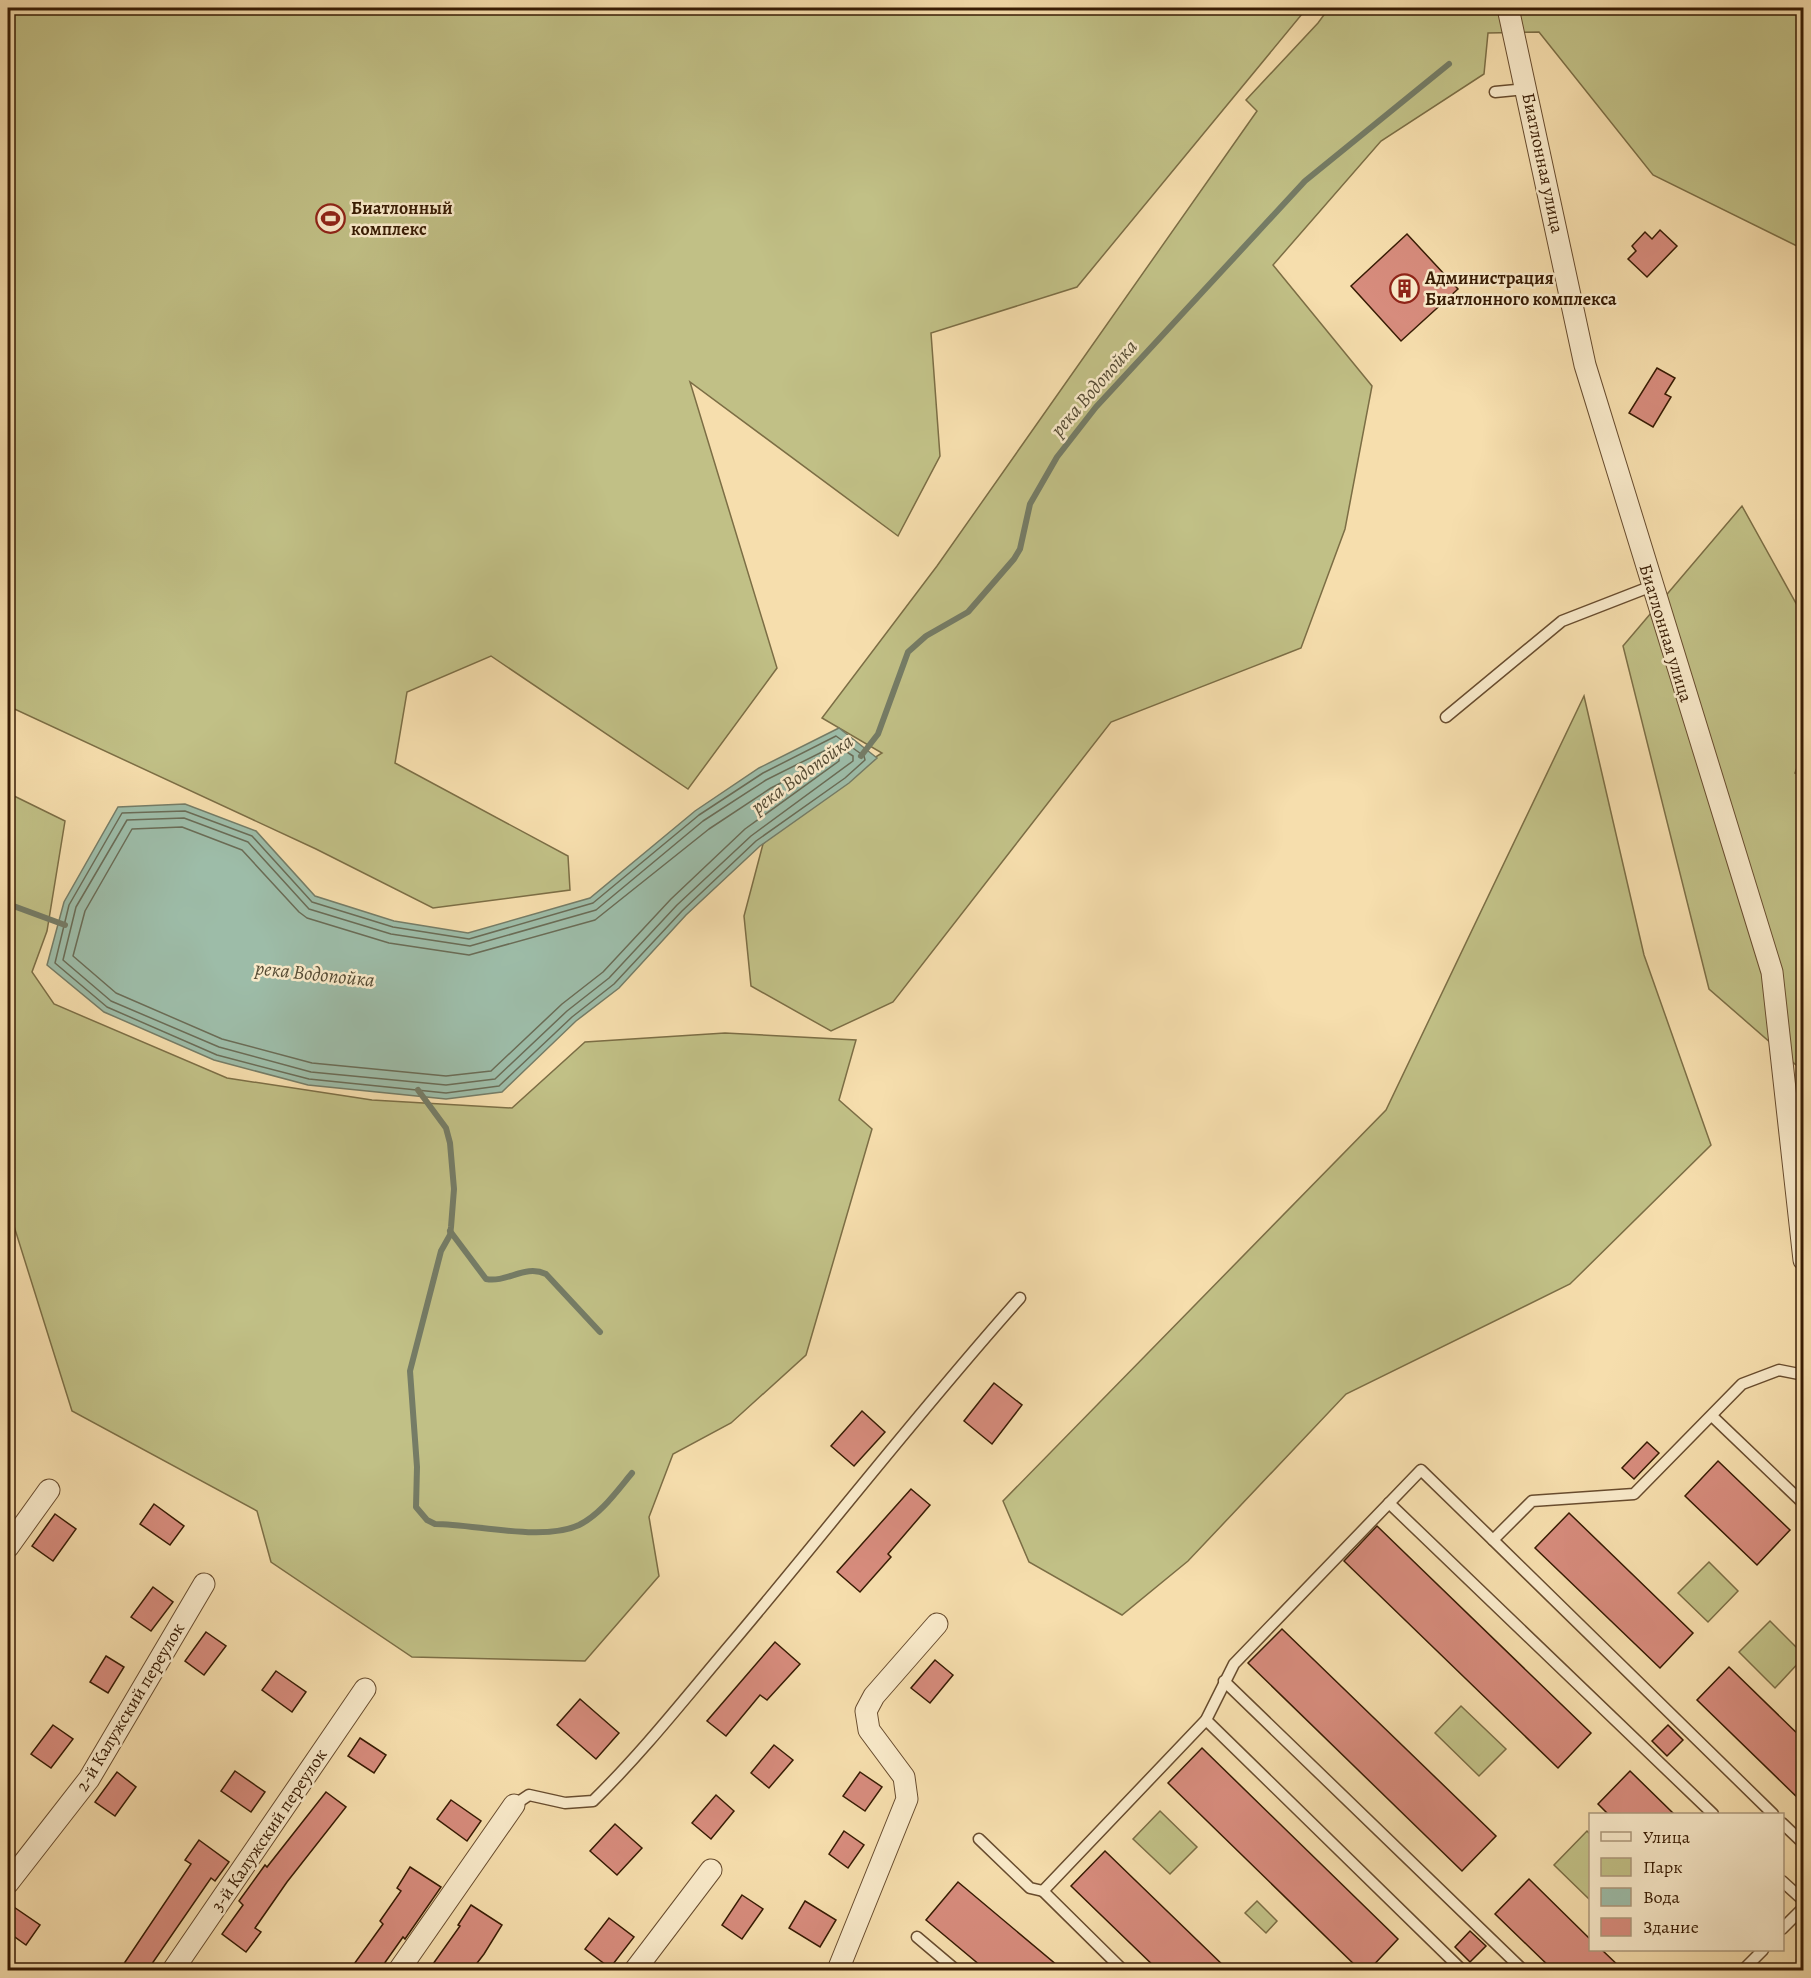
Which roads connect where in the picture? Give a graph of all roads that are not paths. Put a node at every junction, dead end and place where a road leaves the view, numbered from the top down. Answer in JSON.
{"nodes":[{"id":1,"x":1508,"y":8,"type":"edge"},
{"id":2,"x":1527,"y":89,"type":"junction"},
{"id":3,"x":1495,"y":92,"type":"dead end"},
{"id":4,"x":1652,"y":586,"type":"junction"},
{"id":5,"x":1446,"y":717,"type":"dead end"},
{"id":6,"x":1803,"y":1260,"type":"edge"},
{"id":7,"x":1020,"y":1298,"type":"dead end"},
{"id":8,"x":1803,"y":1375,"type":"edge"},
{"id":9,"x":1712,"y":1416,"type":"junction"},
{"id":10,"x":49,"y":1490,"type":"dead end"},
{"id":11,"x":1389,"y":1503,"type":"junction"},
{"id":12,"x":1803,"y":1504,"type":"edge"},
{"id":13,"x":1493,"y":1540,"type":"junction"},
{"id":14,"x":8,"y":1547,"type":"edge"},
{"id":15,"x":204,"y":1584,"type":"dead end"},
{"id":16,"x":937,"y":1624,"type":"dead end"},
{"id":17,"x":1224,"y":1681,"type":"junction"},
{"id":18,"x":365,"y":1689,"type":"dead end"},
{"id":19,"x":1206,"y":1720,"type":"junction"},
{"id":20,"x":514,"y":1805,"type":"joint"},
{"id":21,"x":1711,"y":1813,"type":"edge"},
{"id":22,"x":1771,"y":1813,"type":"edge"},
{"id":23,"x":1784,"y":1825,"type":"edge"},
{"id":24,"x":979,"y":1839,"type":"dead end"},
{"id":25,"x":1803,"y":1844,"type":"edge"},
{"id":26,"x":711,"y":1870,"type":"dead end"},
{"id":27,"x":8,"y":1883,"type":"edge"},
{"id":28,"x":1784,"y":1883,"type":"edge"},
{"id":29,"x":1043,"y":1890,"type":"junction"},
{"id":30,"x":1803,"y":1901,"type":"edge"},
{"id":31,"x":1803,"y":1907,"type":"edge"},
{"id":32,"x":1784,"y":1927,"type":"edge"},
{"id":33,"x":916,"y":1937,"type":"dead end"},
{"id":34,"x":1762,"y":1951,"type":"edge"},
{"id":35,"x":173,"y":1971,"type":"edge"},
{"id":36,"x":399,"y":1971,"type":"edge"},
{"id":37,"x":635,"y":1971,"type":"edge"},
{"id":38,"x":838,"y":1971,"type":"edge"},
{"id":39,"x":956,"y":1971,"type":"edge"},
{"id":40,"x":1123,"y":1971,"type":"edge"},
{"id":41,"x":1462,"y":1971,"type":"edge"},
{"id":42,"x":1523,"y":1971,"type":"edge"},
{"id":43,"x":1743,"y":1971,"type":"edge"}],
"edges":[{"from":1,"to":2,"type":"street","name":"Биатлонная улица"},
{"from":2,"to":3,"type":"lane"},
{"from":2,"to":4,"type":"street","name":"Биатлонная улица"},
{"from":4,"to":5,"type":"lane"},
{"from":4,"to":6,"type":"street","name":"Биатлонная улица"},
{"from":7,"to":20,"type":"lane"},
{"from":8,"to":9,"type":"lane"},
{"from":9,"to":12,"type":"lane"},
{"from":9,"to":13,"type":"lane"},
{"from":10,"to":14,"type":"street"},
{"from":11,"to":13,"type":"lane"},
{"from":11,"to":17,"type":"lane"},
{"from":11,"to":21,"type":"lane"},
{"from":13,"to":22,"type":"lane"},
{"from":15,"to":27,"type":"street","name":"2-й Калужский переулок"},
{"from":16,"to":38,"type":"street"},
{"from":17,"to":19,"type":"lane"},
{"from":17,"to":42,"type":"lane"},
{"from":18,"to":35,"type":"street","name":"3-й Калужский переулок"},
{"from":19,"to":29,"type":"lane"},
{"from":19,"to":41,"type":"lane"},
{"from":20,"to":36,"type":"street"},
{"from":23,"to":25,"type":"lane"},
{"from":24,"to":29,"type":"lane"},
{"from":26,"to":37,"type":"street"},
{"from":28,"to":30,"type":"lane"},
{"from":29,"to":40,"type":"lane"},
{"from":31,"to":32,"type":"lane"},
{"from":33,"to":39,"type":"lane"},
{"from":34,"to":43,"type":"lane"}]}
